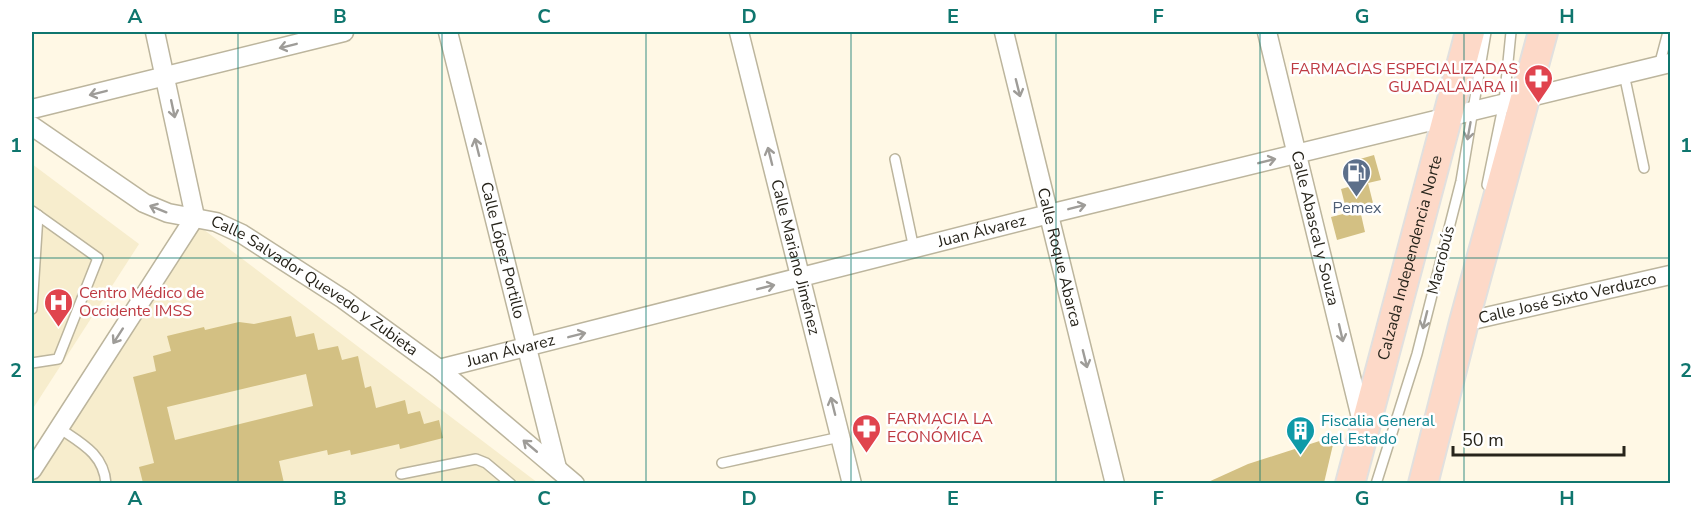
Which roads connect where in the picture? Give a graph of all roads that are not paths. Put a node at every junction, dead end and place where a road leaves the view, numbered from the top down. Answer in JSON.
{"nodes":[{"id":1,"x":155,"y":32,"type":"edge"},
{"id":2,"x":344,"y":32,"type":"edge"},
{"id":3,"x":448,"y":32,"type":"edge"},
{"id":4,"x":739,"y":32,"type":"edge"},
{"id":5,"x":1004,"y":32,"type":"edge"},
{"id":6,"x":1267,"y":32,"type":"edge"},
{"id":7,"x":1470,"y":32,"type":"edge"},
{"id":8,"x":1486,"y":32,"type":"edge"},
{"id":9,"x":1511,"y":32,"type":"edge"},
{"id":10,"x":1543,"y":32,"type":"edge"},
{"id":11,"x":1668,"y":32,"type":"edge"},
{"id":12,"x":1665,"y":64,"type":"edge"},
{"id":13,"x":1624,"y":74,"type":"junction"},
{"id":14,"x":166,"y":76,"type":"junction"},
{"id":15,"x":1515,"y":100,"type":"junction"},
{"id":16,"x":32,"y":109,"type":"edge"},
{"id":17,"x":1461,"y":111,"type":"junction"},
{"id":18,"x":32,"y":126,"type":"edge"},
{"id":19,"x":1298,"y":153,"type":"junction"},
{"id":20,"x":895,"y":159,"type":"dead end"},
{"id":21,"x":1644,"y":168,"type":"dead end"},
{"id":22,"x":1484,"y":200,"type":"dead end"},
{"id":23,"x":35,"y":213,"type":"edge"},
{"id":24,"x":1049,"y":214,"type":"junction"},
{"id":25,"x":195,"y":217,"type":"junction"},
{"id":26,"x":914,"y":249,"type":"junction"},
{"id":27,"x":1671,"y":275,"type":"edge"},
{"id":28,"x":801,"y":279,"type":"junction"},
{"id":29,"x":32,"y":309,"type":"edge"},
{"id":30,"x":1464,"y":322,"type":"junction"},
{"id":31,"x":527,"y":347,"type":"junction"},
{"id":32,"x":32,"y":363,"type":"edge"},
{"id":33,"x":439,"y":369,"type":"junction"},
{"id":34,"x":1363,"y":427,"type":"junction"},
{"id":35,"x":58,"y":428,"type":"junction"},
{"id":36,"x":840,"y":436,"type":"junction"},
{"id":37,"x":722,"y":463,"type":"dead end"},
{"id":38,"x":557,"y":468,"type":"junction"},
{"id":39,"x":32,"y":470,"type":"edge"},
{"id":40,"x":401,"y":474,"type":"dead end"},
{"id":41,"x":106,"y":483,"type":"edge"},
{"id":42,"x":511,"y":483,"type":"edge"},
{"id":43,"x":575,"y":483,"type":"edge"},
{"id":44,"x":852,"y":483,"type":"edge"},
{"id":45,"x":1115,"y":483,"type":"edge"},
{"id":46,"x":1350,"y":483,"type":"edge"},
{"id":47,"x":1376,"y":483,"type":"edge"},
{"id":48,"x":1424,"y":483,"type":"edge"}],
"edges":[{"from":1,"to":14,"type":"street"},
{"from":2,"to":14,"type":"street","one_way":true},
{"from":31,"to":3,"type":"street","name":"Calle López Portillo","one_way":true},
{"from":28,"to":4,"type":"street","name":"Calle Mariano Jiménez","one_way":true},
{"from":5,"to":24,"type":"street","name":"Calle Roque Abarca","one_way":true},
{"from":6,"to":19,"type":"street","name":"Calle Abascal y Souza"},
{"from":7,"to":17,"type":"main road","name":"Calzada Independencia Norte"},
{"from":8,"to":17,"type":"lane","name":"Macrobús"},
{"from":9,"to":15,"type":"lane"},
{"from":10,"to":15,"type":"main road"},
{"from":11,"to":12,"type":"lane"},
{"from":12,"to":13,"type":"street","name":"Juan Álvarez"},
{"from":13,"to":15,"type":"street","name":"Juan Álvarez"},
{"from":13,"to":21,"type":"lane"},
{"from":14,"to":16,"type":"street","one_way":true},
{"from":14,"to":25,"type":"street","one_way":true},
{"from":15,"to":17,"type":"street","name":"Juan Álvarez"},
{"from":15,"to":22,"type":"lane"},
{"from":15,"to":30,"type":"main road"},
{"from":17,"to":19,"type":"street","name":"Juan Álvarez"},
{"from":17,"to":34,"type":"main road","name":"Calzada Independencia Norte"},
{"from":17,"to":47,"type":"lane","name":"Macrobús","one_way":true},
{"from":25,"to":18,"type":"street","name":"Calle Salvador Quevedo y Zubieta","one_way":true},
{"from":24,"to":19,"type":"street","name":"Juan Álvarez","one_way":true},
{"from":19,"to":34,"type":"street","name":"Calle Abascal y Souza","one_way":true},
{"from":20,"to":26,"type":"lane"},
{"from":23,"to":29,"type":"lane"},
{"from":23,"to":32,"type":"lane"},
{"from":24,"to":26,"type":"street","name":"Juan Álvarez"},
{"from":24,"to":45,"type":"street","name":"Calle Roque Abarca","one_way":true},
{"from":25,"to":33,"type":"street","name":"Calle Salvador Quevedo y Zubieta"},
{"from":25,"to":35,"type":"street","one_way":true},
{"from":26,"to":28,"type":"street","name":"Juan Álvarez"},
{"from":27,"to":30,"type":"street","name":"Calle José Sixto Verduzco"},
{"from":31,"to":28,"type":"street","name":"Juan Álvarez","one_way":true},
{"from":36,"to":28,"type":"street","name":"Calle Mariano Jiménez","one_way":true},
{"from":30,"to":48,"type":"main road"},
{"from":31,"to":33,"type":"street","name":"Juan Álvarez"},
{"from":31,"to":38,"type":"street","name":"Calle López Portillo"},
{"from":38,"to":33,"type":"street","name":"Calle Salvador Quevedo y Zubieta","one_way":true},
{"from":34,"to":46,"type":"main road","name":"Calzada Independencia Norte"},
{"from":35,"to":39,"type":"street"},
{"from":35,"to":41,"type":"lane"},
{"from":36,"to":37,"type":"lane"},
{"from":36,"to":44,"type":"street","name":"Calle Mariano Jiménez"},
{"from":38,"to":43,"type":"street","name":"Calle Salvador Quevedo y Zubieta"},
{"from":40,"to":42,"type":"lane"}]}
